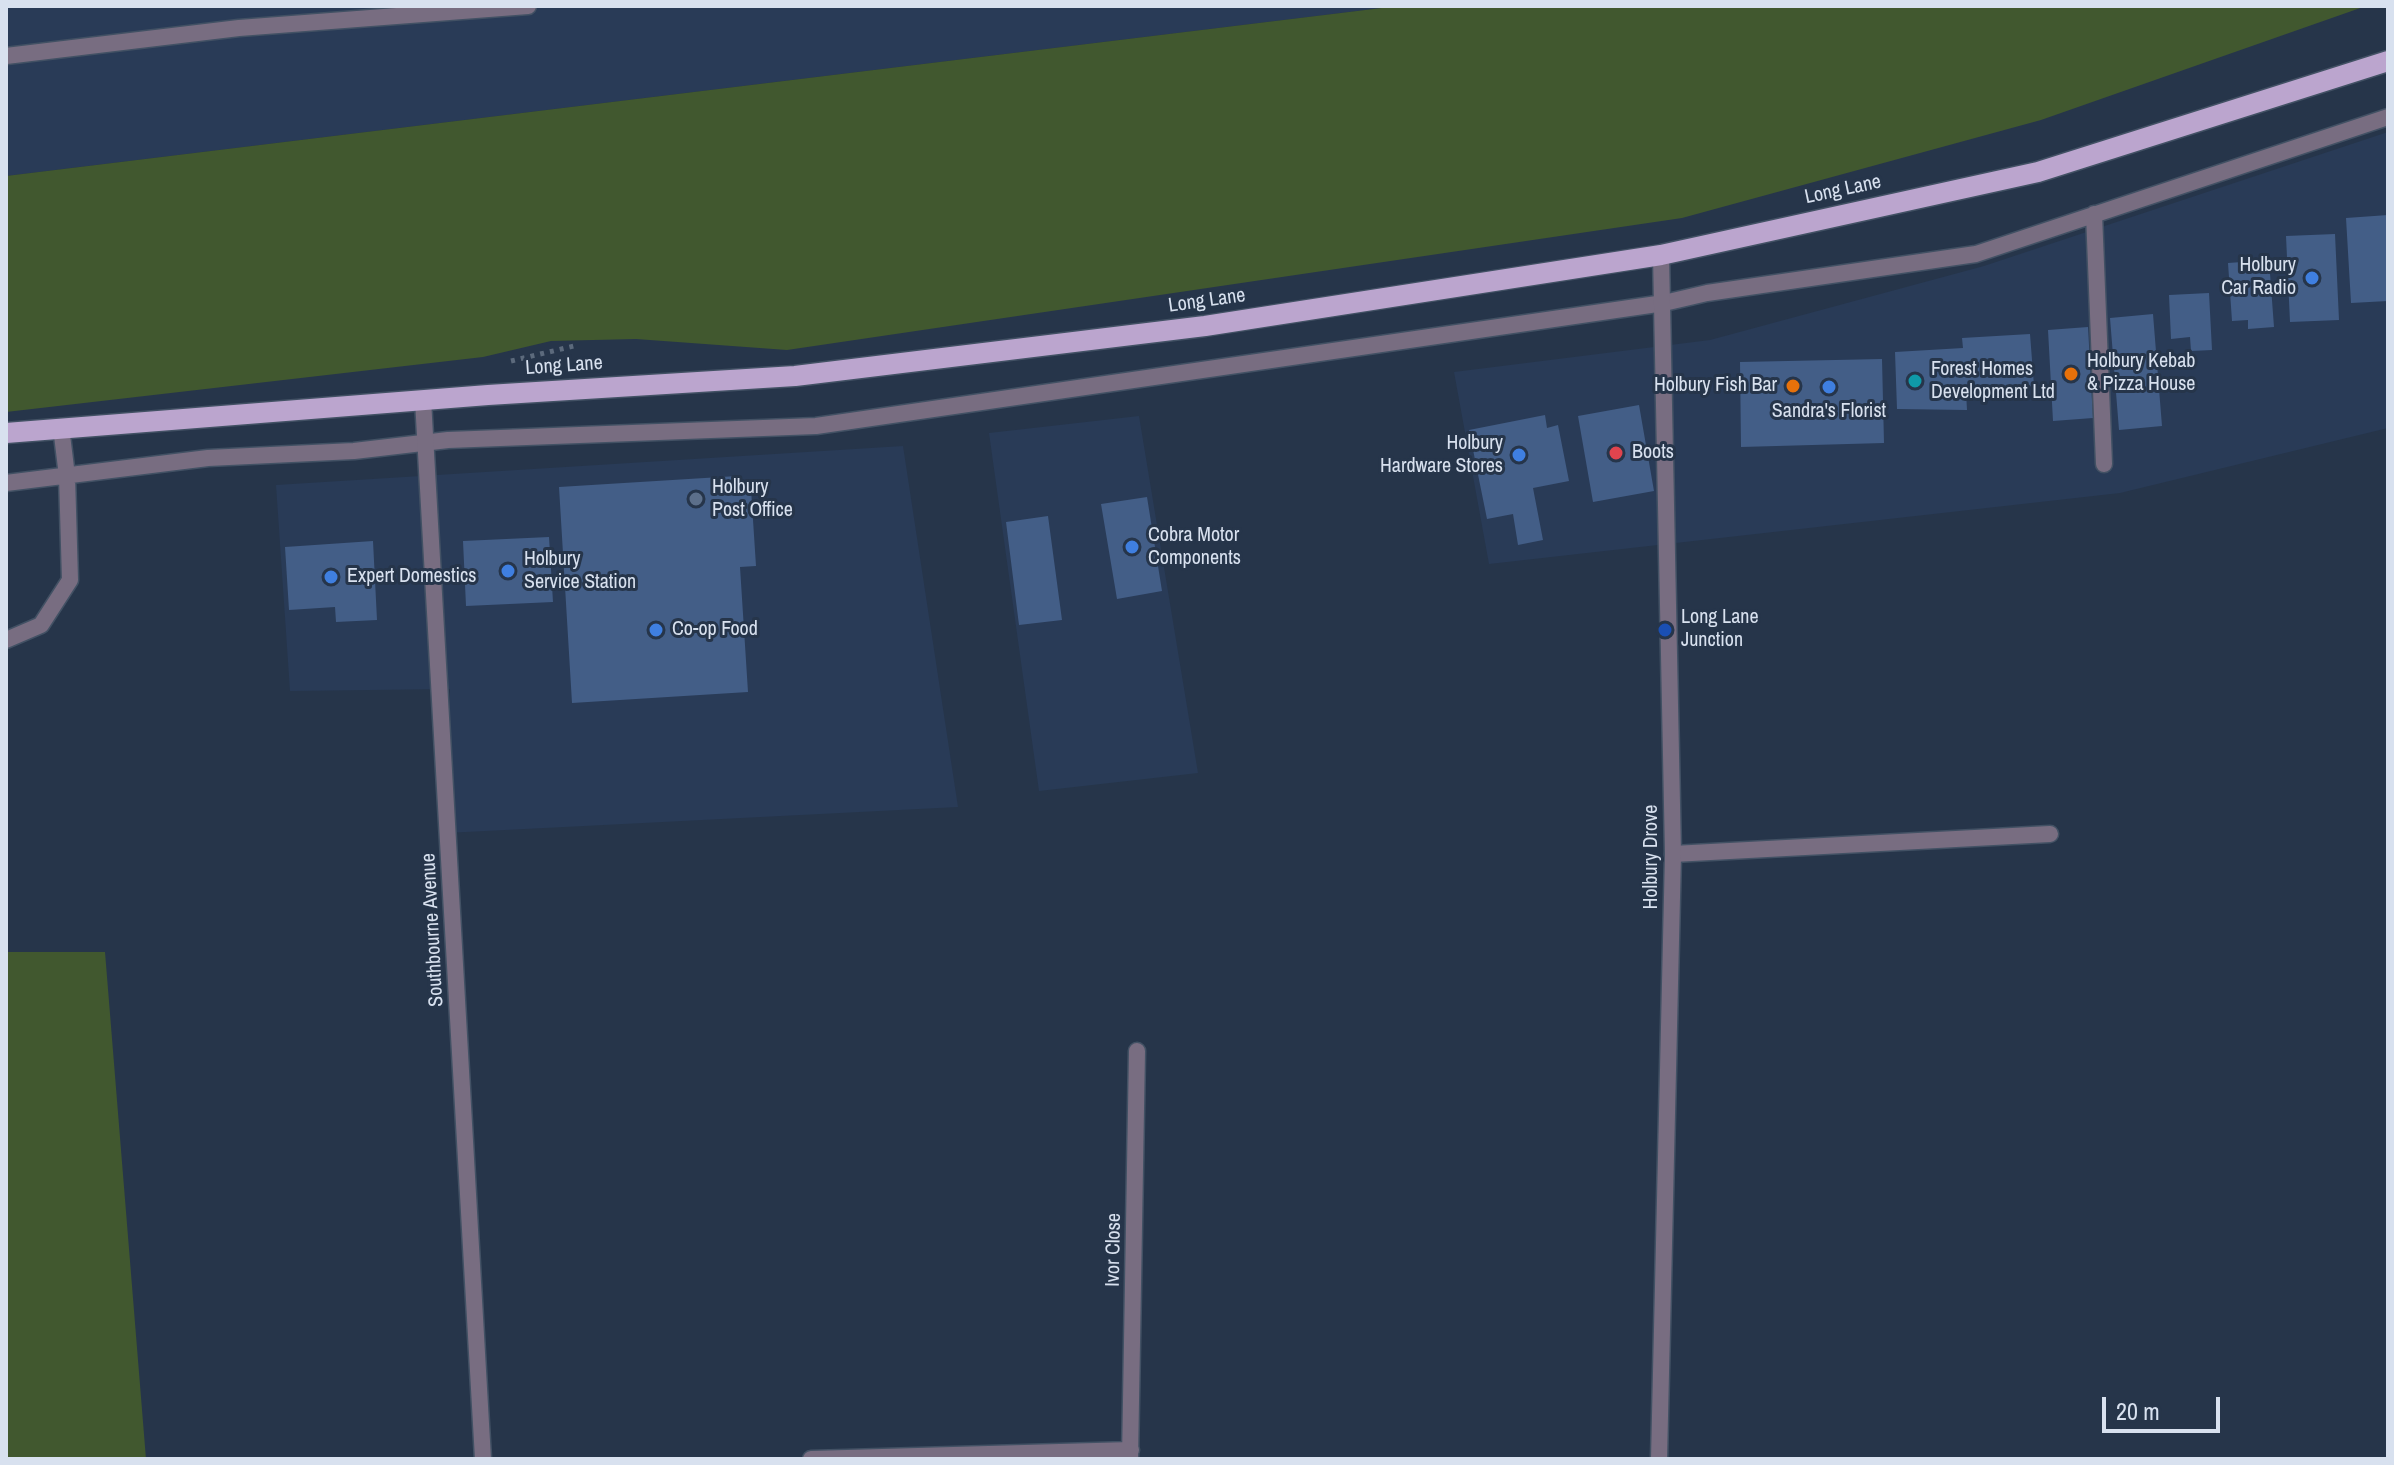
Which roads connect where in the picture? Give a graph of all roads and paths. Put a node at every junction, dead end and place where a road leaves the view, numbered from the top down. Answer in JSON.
{"nodes":[{"id":1,"x":528,"y":6,"type":"edge"},
{"id":2,"x":6,"y":56,"type":"edge"},
{"id":3,"x":2388,"y":61,"type":"edge"},
{"id":4,"x":2388,"y":117,"type":"edge"},
{"id":5,"x":2094,"y":214,"type":"junction"},
{"id":6,"x":1661,"y":255,"type":"junction"},
{"id":7,"x":1664,"y":303,"type":"junction"},
{"id":8,"x":574,"y":346,"type":"dead end"},
{"id":9,"x":501,"y":364,"type":"dead end"},
{"id":10,"x":423,"y":400,"type":"junction"},
{"id":11,"x":61,"y":427,"type":"junction"},
{"id":12,"x":6,"y":433,"type":"edge"},
{"id":13,"x":426,"y":444,"type":"junction"},
{"id":14,"x":2104,"y":464,"type":"dead end"},
{"id":15,"x":67,"y":476,"type":"junction"},
{"id":16,"x":6,"y":483,"type":"edge"},
{"id":17,"x":6,"y":640,"type":"edge"},
{"id":18,"x":2050,"y":834,"type":"dead end"},
{"id":19,"x":1673,"y":854,"type":"junction"},
{"id":20,"x":1137,"y":1051,"type":"dead end"},
{"id":21,"x":1130,"y":1455,"type":"edge"},
{"id":22,"x":483,"y":1459,"type":"edge"},
{"id":23,"x":811,"y":1459,"type":"edge"},
{"id":24,"x":1659,"y":1459,"type":"edge"}],
"edges":[{"from":1,"to":2,"type":"street"},
{"from":3,"to":6,"type":"main road","name":"Long Lane"},
{"from":4,"to":5,"type":"street"},
{"from":5,"to":7,"type":"street"},
{"from":5,"to":14,"type":"street"},
{"from":6,"to":7,"type":"street","name":"Holbury Drove"},
{"from":6,"to":10,"type":"main road","name":"Long Lane"},
{"from":7,"to":13,"type":"street"},
{"from":7,"to":19,"type":"street","name":"Holbury Drove"},
{"from":8,"to":9,"type":"path"},
{"from":10,"to":11,"type":"main road","name":"Long Lane"},
{"from":10,"to":13,"type":"street","name":"Southbourne Avenue"},
{"from":11,"to":12,"type":"main road","name":"Long Lane"},
{"from":11,"to":15,"type":"street"},
{"from":13,"to":15,"type":"street"},
{"from":13,"to":22,"type":"street","name":"Southbourne Avenue"},
{"from":15,"to":16,"type":"street"},
{"from":15,"to":17,"type":"street"},
{"from":18,"to":19,"type":"street"},
{"from":19,"to":24,"type":"street","name":"Holbury Drove"},
{"from":20,"to":21,"type":"street","name":"Ivor Close"},
{"from":21,"to":23,"type":"street","name":"Ivor Close"}]}
